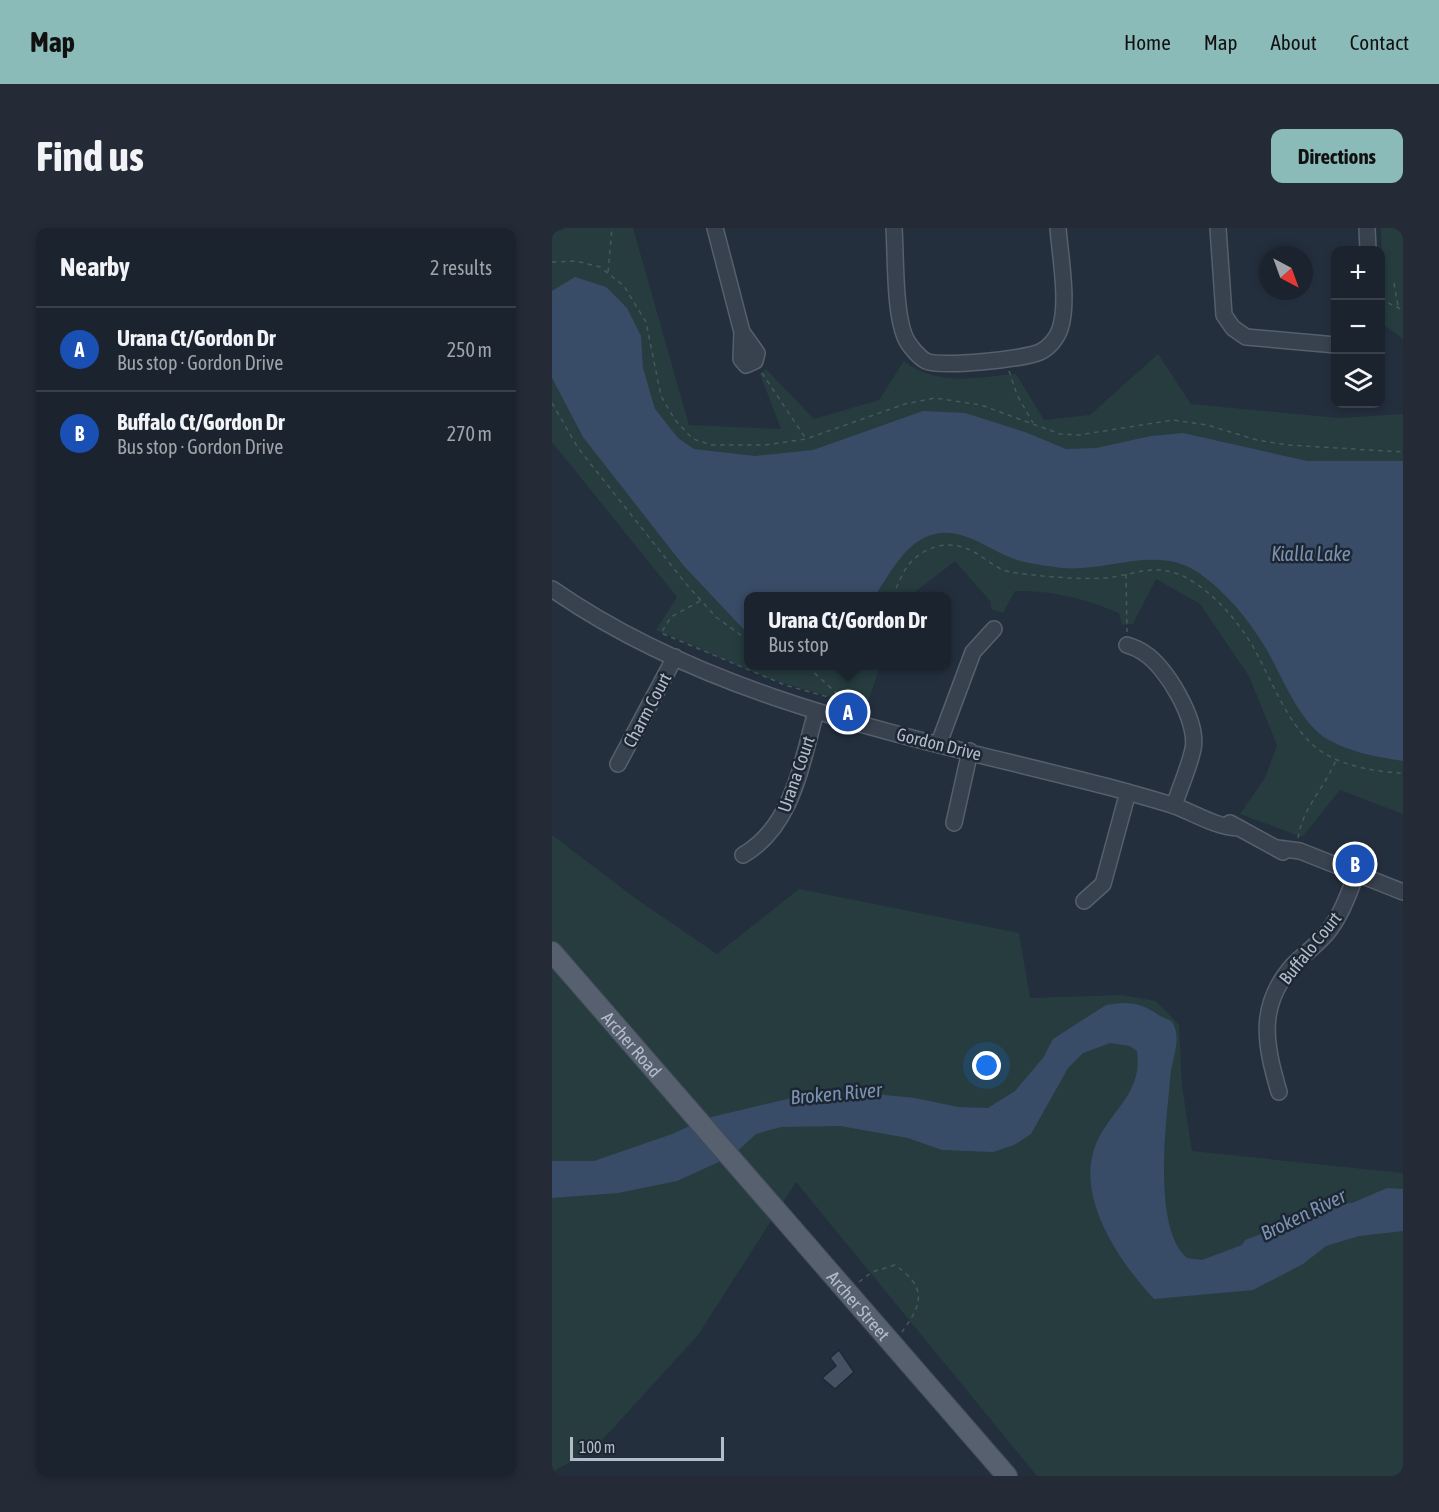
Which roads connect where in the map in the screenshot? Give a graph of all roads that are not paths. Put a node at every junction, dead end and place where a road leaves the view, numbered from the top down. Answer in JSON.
{"nodes":[{"id":1,"x":715,"y":228,"type":"edge"},
{"id":2,"x":894,"y":228,"type":"edge"},
{"id":3,"x":1058,"y":228,"type":"edge"},
{"id":4,"x":1218,"y":228,"type":"edge"},
{"id":5,"x":1367,"y":228,"type":"edge"},
{"id":6,"x":1368,"y":246,"type":"edge"},
{"id":7,"x":1331,"y":345,"type":"edge"},
{"id":8,"x":757,"y":358,"type":"road end"},
{"id":9,"x":552,"y":589,"type":"edge"},
{"id":10,"x":994,"y":628,"type":"dead end"},
{"id":11,"x":1127,"y":645,"type":"road end"},
{"id":12,"x":675,"y":657,"type":"junction"},
{"id":13,"x":816,"y":712,"type":"junction"},
{"id":14,"x":939,"y":743,"type":"junction"},
{"id":15,"x":970,"y":752,"type":"junction"},
{"id":16,"x":618,"y":764,"type":"dead end"},
{"id":17,"x":1128,"y":792,"type":"junction"},
{"id":18,"x":1174,"y":806,"type":"junction"},
{"id":19,"x":954,"y":823,"type":"dead end"},
{"id":20,"x":743,"y":855,"type":"dead end"},
{"id":21,"x":1356,"y":875,"type":"junction"},
{"id":22,"x":1403,"y":892,"type":"edge"},
{"id":23,"x":1084,"y":901,"type":"dead end"},
{"id":24,"x":552,"y":952,"type":"edge"},
{"id":25,"x":1279,"y":1092,"type":"dead end"},
{"id":26,"x":710,"y":1135,"type":"joint"},
{"id":27,"x":1007,"y":1476,"type":"edge"}],
"edges":[{"from":1,"to":8,"type":"street"},
{"from":2,"to":3,"type":"street"},
{"from":4,"to":7,"type":"street"},
{"from":5,"to":6,"type":"street"},
{"from":9,"to":12,"type":"street","name":"Gordon Drive"},
{"from":10,"to":14,"type":"street"},
{"from":11,"to":18,"type":"street"},
{"from":12,"to":13,"type":"street","name":"Gordon Drive"},
{"from":12,"to":16,"type":"street","name":"Charm Court"},
{"from":13,"to":14,"type":"street","name":"Gordon Drive"},
{"from":13,"to":20,"type":"street","name":"Urana Court"},
{"from":14,"to":15,"type":"street","name":"Gordon Drive"},
{"from":15,"to":17,"type":"street","name":"Gordon Drive"},
{"from":15,"to":19,"type":"street"},
{"from":17,"to":18,"type":"street","name":"Gordon Drive"},
{"from":17,"to":23,"type":"street"},
{"from":18,"to":21,"type":"street","name":"Gordon Drive"},
{"from":21,"to":22,"type":"street","name":"Gordon Drive"},
{"from":21,"to":25,"type":"street","name":"Buffalo Court"},
{"from":24,"to":26,"type":"main road","name":"Archer Road"},
{"from":26,"to":27,"type":"main road","name":"Archer Street"}]}
